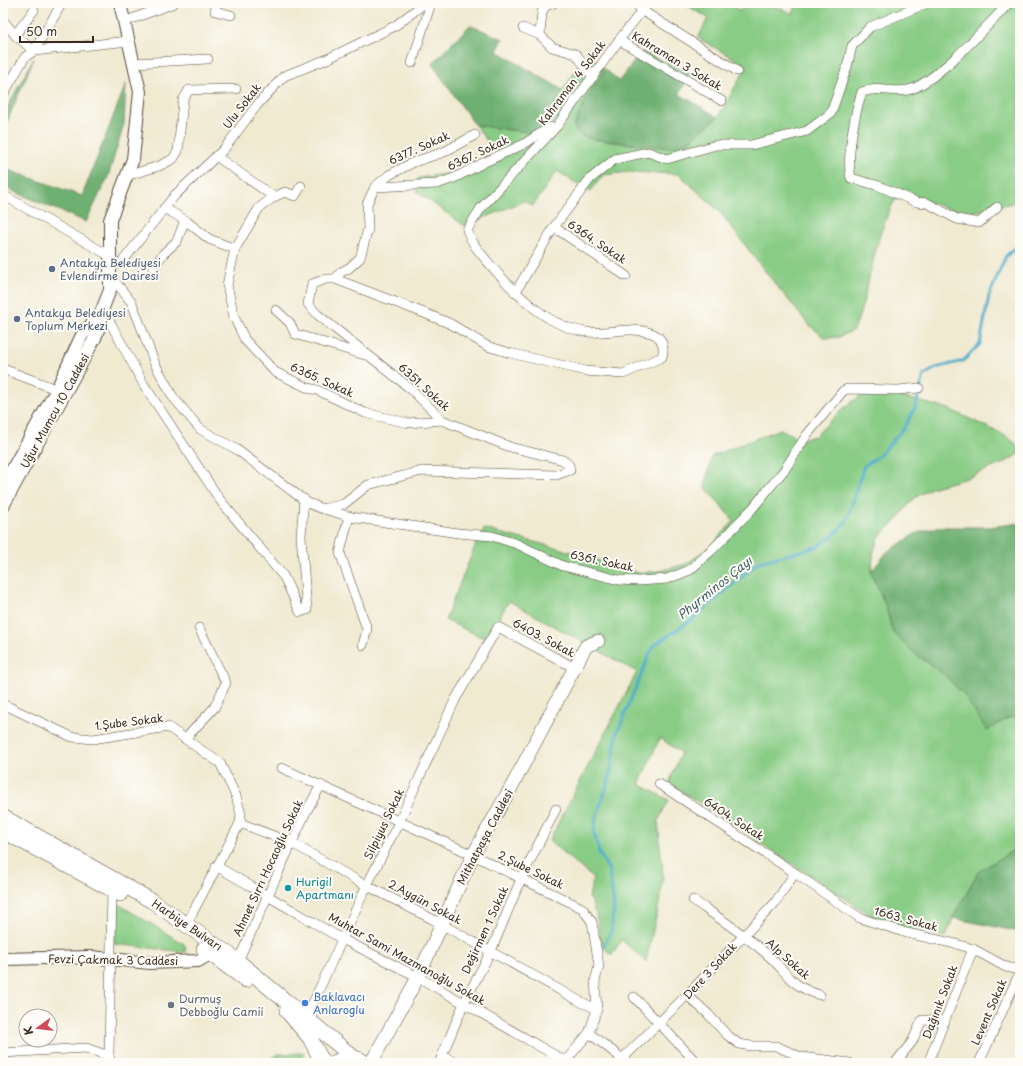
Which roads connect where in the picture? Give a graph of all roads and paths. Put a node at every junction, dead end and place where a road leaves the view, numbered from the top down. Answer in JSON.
{"nodes":[{"id":1,"x":62,"y":3,"type":"edge"},
{"id":2,"x":120,"y":3,"type":"edge"},
{"id":3,"x":174,"y":3,"type":"edge"},
{"id":4,"x":216,"y":3,"type":"edge"},
{"id":5,"x":426,"y":3,"type":"edge"},
{"id":6,"x":431,"y":3,"type":"edge"},
{"id":7,"x":554,"y":3,"type":"edge"},
{"id":8,"x":635,"y":3,"type":"edge"},
{"id":9,"x":927,"y":3,"type":"edge"},
{"id":10,"x":1009,"y":3,"type":"edge"},
{"id":11,"x":646,"y":7,"type":"edge"},
{"id":12,"x":34,"y":10,"type":"dead end"},
{"id":13,"x":231,"y":15,"type":"dead end"},
{"id":14,"x":3,"y":20,"type":"edge"},
{"id":15,"x":124,"y":22,"type":"junction"},
{"id":16,"x":523,"y":28,"type":"dead end"},
{"id":17,"x":16,"y":35,"type":"junction"},
{"id":18,"x":540,"y":35,"type":"junction"},
{"id":19,"x":619,"y":40,"type":"junction"},
{"id":20,"x":129,"y":41,"type":"junction"},
{"id":21,"x":34,"y":51,"type":"junction"},
{"id":22,"x":208,"y":59,"type":"dead end"},
{"id":23,"x":134,"y":63,"type":"junction"},
{"id":24,"x":412,"y":64,"type":"dead end"},
{"id":25,"x":737,"y":70,"type":"dead end"},
{"id":26,"x":594,"y":77,"type":"junction"},
{"id":27,"x":236,"y":89,"type":"dead end"},
{"id":28,"x":3,"y":95,"type":"edge"},
{"id":29,"x":722,"y":101,"type":"dead end"},
{"id":30,"x":568,"y":112,"type":"junction"},
{"id":31,"x":475,"y":135,"type":"dead end"},
{"id":32,"x":216,"y":156,"type":"junction"},
{"id":33,"x":126,"y":176,"type":"junction"},
{"id":34,"x":301,"y":186,"type":"dead end"},
{"id":35,"x":375,"y":187,"type":"junction"},
{"id":36,"x":3,"y":196,"type":"edge"},
{"id":37,"x":274,"y":197,"type":"junction"},
{"id":38,"x":997,"y":207,"type":"dead end"},
{"id":39,"x":164,"y":208,"type":"junction"},
{"id":40,"x":185,"y":220,"type":"junction"},
{"id":41,"x":554,"y":227,"type":"junction"},
{"id":42,"x":235,"y":249,"type":"junction"},
{"id":43,"x":110,"y":266,"type":"junction"},
{"id":44,"x":154,"y":267,"type":"dead end"},
{"id":45,"x":626,"y":276,"type":"dead end"},
{"id":46,"x":335,"y":279,"type":"junction"},
{"id":47,"x":515,"y":293,"type":"junction"},
{"id":48,"x":276,"y":310,"type":"dead end"},
{"id":49,"x":102,"y":312,"type":"junction"},
{"id":50,"x":372,"y":357,"type":"junction"},
{"id":51,"x":3,"y":369,"type":"edge"},
{"id":52,"x":919,"y":388,"type":"dead end"},
{"id":53,"x":60,"y":391,"type":"junction"},
{"id":54,"x":442,"y":420,"type":"junction"},
{"id":55,"x":3,"y":486,"type":"edge"},
{"id":56,"x":304,"y":499,"type":"junction"},
{"id":57,"x":3,"y":506,"type":"edge"},
{"id":58,"x":323,"y":509,"type":"junction"},
{"id":59,"x":349,"y":516,"type":"junction"},
{"id":60,"x":199,"y":628,"type":"dead end"},
{"id":61,"x":598,"y":641,"type":"dead end"},
{"id":62,"x":489,"y":643,"type":"joint"},
{"id":63,"x":363,"y":645,"type":"dead end"},
{"id":64,"x":575,"y":668,"type":"junction"},
{"id":65,"x":3,"y":704,"type":"edge"},
{"id":66,"x":185,"y":739,"type":"junction"},
{"id":67,"x":282,"y":768,"type":"dead end"},
{"id":68,"x":659,"y":784,"type":"dead end"},
{"id":69,"x":321,"y":785,"type":"junction"},
{"id":70,"x":556,"y":808,"type":"dead end"},
{"id":71,"x":3,"y":817,"type":"edge"},
{"id":72,"x":399,"y":822,"type":"junction"},
{"id":73,"x":240,"y":823,"type":"junction"},
{"id":74,"x":3,"y":831,"type":"edge"},
{"id":75,"x":292,"y":843,"type":"junction"},
{"id":76,"x":473,"y":855,"type":"junction"},
{"id":77,"x":216,"y":866,"type":"junction"},
{"id":78,"x":795,"y":873,"type":"junction"},
{"id":79,"x":521,"y":879,"type":"junction"},
{"id":80,"x":112,"y":884,"type":"junction"},
{"id":81,"x":367,"y":885,"type":"junction"},
{"id":82,"x":268,"y":895,"type":"junction"},
{"id":83,"x":693,"y":900,"type":"dead end"},
{"id":84,"x":186,"y":925,"type":"junction"},
{"id":85,"x":442,"y":925,"type":"junction"},
{"id":86,"x":742,"y":936,"type":"junction"},
{"id":87,"x":342,"y":939,"type":"junction"},
{"id":88,"x":973,"y":949,"type":"junction"},
{"id":89,"x":213,"y":950,"type":"junction"},
{"id":90,"x":491,"y":951,"type":"junction"},
{"id":91,"x":3,"y":959,"type":"edge"},
{"id":92,"x":110,"y":959,"type":"junction"},
{"id":93,"x":238,"y":961,"type":"junction"},
{"id":94,"x":1020,"y":971,"type":"edge"},
{"id":95,"x":418,"y":977,"type":"junction"},
{"id":96,"x":687,"y":995,"type":"junction"},
{"id":97,"x":820,"y":995,"type":"dead end"},
{"id":98,"x":634,"y":997,"type":"dead end"},
{"id":99,"x":464,"y":1003,"type":"junction"},
{"id":100,"x":597,"y":1009,"type":"junction"},
{"id":101,"x":306,"y":1018,"type":"junction"},
{"id":102,"x":946,"y":1021,"type":"junction"},
{"id":103,"x":660,"y":1023,"type":"junction"},
{"id":104,"x":589,"y":1033,"type":"junction"},
{"id":105,"x":3,"y":1053,"type":"edge"},
{"id":106,"x":440,"y":1059,"type":"edge"},
{"id":107,"x":110,"y":1060,"type":"edge"},
{"id":108,"x":360,"y":1060,"type":"edge"},
{"id":109,"x":798,"y":1060,"type":"edge"},
{"id":110,"x":623,"y":1061,"type":"edge"},
{"id":111,"x":565,"y":1062,"type":"edge"},
{"id":112,"x":323,"y":1063,"type":"edge"},
{"id":113,"x":334,"y":1063,"type":"edge"},
{"id":114,"x":371,"y":1063,"type":"edge"},
{"id":115,"x":456,"y":1063,"type":"edge"},
{"id":116,"x":697,"y":1063,"type":"edge"},
{"id":117,"x":850,"y":1063,"type":"edge"},
{"id":118,"x":895,"y":1063,"type":"edge"},
{"id":119,"x":928,"y":1063,"type":"edge"},
{"id":120,"x":979,"y":1063,"type":"edge"}],
"edges":[{"from":1,"to":21,"type":"street"},
{"from":2,"to":15,"type":"street"},
{"from":3,"to":15,"type":"street"},
{"from":4,"to":13,"type":"street"},
{"from":5,"to":32,"type":"street","name":"Ulu Sokak"},
{"from":6,"to":24,"type":"street"},
{"from":7,"to":18,"type":"street"},
{"from":8,"to":11,"type":"street"},
{"from":9,"to":41,"type":"street"},
{"from":10,"to":38,"type":"street"},
{"from":11,"to":19,"type":"street","name":"Kahraman 4 Sokak"},
{"from":11,"to":25,"type":"street"},
{"from":12,"to":17,"type":"street"},
{"from":14,"to":17,"type":"street"},
{"from":15,"to":20,"type":"street","name":"Uğur Mumcu 10 Caddesi"},
{"from":16,"to":18,"type":"street"},
{"from":17,"to":21,"type":"street"},
{"from":18,"to":26,"type":"street"},
{"from":19,"to":26,"type":"street","name":"Kahraman 4 Sokak"},
{"from":19,"to":29,"type":"street","name":"Kahraman 3 Sokak"},
{"from":20,"to":21,"type":"street"},
{"from":20,"to":23,"type":"street","name":"Uğur Mumcu 10 Caddesi"},
{"from":21,"to":28,"type":"street"},
{"from":22,"to":23,"type":"street"},
{"from":23,"to":33,"type":"street","name":"Uğur Mumcu 10 Caddesi"},
{"from":26,"to":30,"type":"street","name":"Kahraman 4 Sokak"},
{"from":27,"to":33,"type":"street"},
{"from":30,"to":35,"type":"street","name":"6367. Sokak"},
{"from":30,"to":47,"type":"street","name":"Kahraman 4 Sokak"},
{"from":31,"to":35,"type":"street","name":"6377. Sokak"},
{"from":32,"to":37,"type":"street"},
{"from":32,"to":39,"type":"street","name":"Ulu Sokak"},
{"from":33,"to":43,"type":"street","name":"Uğur Mumcu 10 Caddesi"},
{"from":34,"to":37,"type":"street"},
{"from":35,"to":46,"type":"street"},
{"from":36,"to":43,"type":"street"},
{"from":37,"to":42,"type":"street","name":"6365. Sokak"},
{"from":39,"to":40,"type":"street"},
{"from":39,"to":43,"type":"street","name":"Ulu Sokak"},
{"from":40,"to":42,"type":"street"},
{"from":40,"to":44,"type":"street"},
{"from":41,"to":45,"type":"street","name":"6364. Sokak"},
{"from":41,"to":47,"type":"street"},
{"from":42,"to":54,"type":"street","name":"6365. Sokak"},
{"from":43,"to":49,"type":"street","name":"Uğur Mumcu 10 Caddesi"},
{"from":43,"to":56,"type":"street"},
{"from":46,"to":47,"type":"street"},
{"from":46,"to":50,"type":"street","name":"6351. Sokak"},
{"from":48,"to":50,"type":"street"},
{"from":49,"to":53,"type":"street","name":"Uğur Mumcu 10 Caddesi"},
{"from":49,"to":56,"type":"street"},
{"from":50,"to":54,"type":"street","name":"6351. Sokak"},
{"from":51,"to":53,"type":"street"},
{"from":52,"to":59,"type":"street","name":"6361. Sokak"},
{"from":53,"to":55,"type":"street","name":"Uğur Mumcu 10 Caddesi"},
{"from":53,"to":57,"type":"street","name":"Uğur Mumcu 10 Caddesi"},
{"from":54,"to":58,"type":"street","name":"6351. Sokak"},
{"from":56,"to":58,"type":"street"},
{"from":58,"to":59,"type":"street","name":"6361. Sokak"},
{"from":59,"to":63,"type":"street"},
{"from":60,"to":66,"type":"street"},
{"from":61,"to":64,"type":"main road","name":"Mithatpaşa Caddesi"},
{"from":62,"to":64,"type":"street","name":"6403. Sokak"},
{"from":62,"to":72,"type":"street","name":"Silpiyus Sokak"},
{"from":64,"to":76,"type":"main road","name":"Mithatpaşa Caddesi"},
{"from":65,"to":66,"type":"street","name":"1.Şube Sokak"},
{"from":66,"to":73,"type":"street","name":"1.Şube Sokak"},
{"from":67,"to":69,"type":"street","name":"2.Şube Sokak"},
{"from":68,"to":78,"type":"street","name":"6404. Sokak"},
{"from":69,"to":72,"type":"street","name":"2.Şube Sokak"},
{"from":69,"to":75,"type":"street","name":"Ahmet Sırrı Hocaoğlu Sokak"},
{"from":70,"to":79,"type":"street","name":"Değirmen 1 Sokak"},
{"from":71,"to":80,"type":"main road","name":"Harbiye Bulvarı"},
{"from":72,"to":76,"type":"street","name":"2.Şube Sokak"},
{"from":72,"to":81,"type":"street","name":"Silpiyus Sokak"},
{"from":73,"to":75,"type":"street","name":"2.Aygün Sokak"},
{"from":73,"to":77,"type":"street"},
{"from":74,"to":80,"type":"main road","name":"Harbiye Bulvarı"},
{"from":75,"to":81,"type":"street","name":"2.Aygün Sokak"},
{"from":75,"to":82,"type":"street","name":"Ahmet Sırrı Hocaoğlu Sokak"},
{"from":76,"to":79,"type":"street","name":"2.Şube Sokak"},
{"from":76,"to":85,"type":"main road","name":"Mithatpaşa Caddesi"},
{"from":77,"to":82,"type":"street","name":"Muhtar Sami Mazmanoğlu Sokak"},
{"from":77,"to":84,"type":"street"},
{"from":78,"to":86,"type":"street","name":"Dere 3 Sokak"},
{"from":78,"to":88,"type":"street","name":"1663. Sokak"},
{"from":79,"to":90,"type":"street","name":"Değirmen 1 Sokak"},
{"from":79,"to":100,"type":"street","name":"2.Şube Sokak"},
{"from":80,"to":84,"type":"main road","name":"Harbiye Bulvarı"},
{"from":80,"to":89,"type":"main road","name":"Harbiye Bulvarı"},
{"from":80,"to":92,"type":"street"},
{"from":81,"to":85,"type":"street","name":"2.Aygün Sokak"},
{"from":81,"to":87,"type":"street","name":"Silpiyus Sokak"},
{"from":82,"to":87,"type":"street","name":"Muhtar Sami Mazmanoğlu Sokak"},
{"from":82,"to":93,"type":"street","name":"Ahmet Sırrı Hocaoğlu Sokak"},
{"from":83,"to":86,"type":"street","name":"Alp Sokak"},
{"from":84,"to":89,"type":"main road","name":"Harbiye Bulvarı"},
{"from":85,"to":90,"type":"street","name":"2.Aygün Sokak"},
{"from":85,"to":95,"type":"main road","name":"Mithatpaşa Caddesi"},
{"from":86,"to":96,"type":"street","name":"Dere 3 Sokak"},
{"from":86,"to":97,"type":"street","name":"Alp Sokak"},
{"from":87,"to":95,"type":"street","name":"Muhtar Sami Mazmanoğlu Sokak"},
{"from":87,"to":101,"type":"street","name":"Silpiyus Sokak"},
{"from":88,"to":94,"type":"street","name":"1663. Sokak"},
{"from":88,"to":102,"type":"street","name":"Dağınık Sokak"},
{"from":89,"to":92,"type":"street","name":"Fevzi Çakmak 3 Caddesi"},
{"from":89,"to":93,"type":"main road","name":"Harbiye Bulvarı"},
{"from":89,"to":112,"type":"main road","name":"Harbiye Bulvarı"},
{"from":90,"to":99,"type":"street","name":"Değirmen 1 Sokak"},
{"from":90,"to":100,"type":"street","name":"2.Aygün Sokak"},
{"from":91,"to":92,"type":"street","name":"Fevzi Çakmak 3 Caddesi"},
{"from":92,"to":107,"type":"street"},
{"from":93,"to":101,"type":"main road","name":"Harbiye Bulvarı"},
{"from":94,"to":120,"type":"street","name":"Levent Sokak"},
{"from":95,"to":99,"type":"street","name":"Muhtar Sami Mazmanoğlu Sokak"},
{"from":95,"to":114,"type":"main road","name":"Mithatpaşa Caddesi"},
{"from":96,"to":103,"type":"street","name":"Dere 3 Sokak"},
{"from":96,"to":109,"type":"street"},
{"from":98,"to":103,"type":"street"},
{"from":99,"to":106,"type":"street","name":"Değirmen 1 Sokak"},
{"from":99,"to":111,"type":"street","name":"Muhtar Sami Mazmanoğlu Sokak"},
{"from":100,"to":104,"type":"street"},
{"from":101,"to":108,"type":"main road","name":"Harbiye Bulvarı"},
{"from":102,"to":118,"type":"street"},
{"from":102,"to":119,"type":"street","name":"Dağınık Sokak"},
{"from":103,"to":110,"type":"street","name":"Dere 3 Sokak"},
{"from":103,"to":116,"type":"street"},
{"from":104,"to":110,"type":"street"},
{"from":104,"to":111,"type":"street"},
{"from":105,"to":107,"type":"street"},
{"from":106,"to":115,"type":"street"},
{"from":108,"to":113,"type":"main road","name":"Harbiye Bulvarı"},
{"from":109,"to":117,"type":"street"}]}
